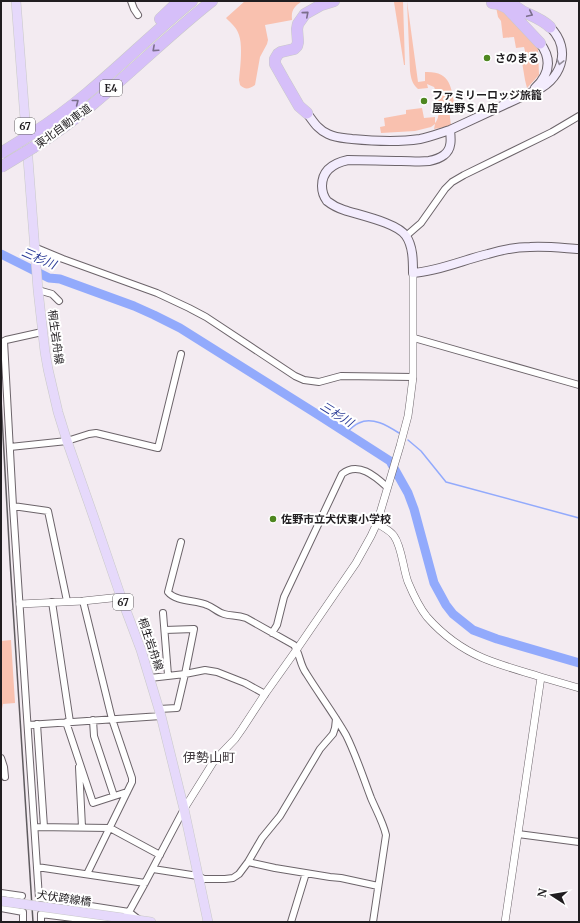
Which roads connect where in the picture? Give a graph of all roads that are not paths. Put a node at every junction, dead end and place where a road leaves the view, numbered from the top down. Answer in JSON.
{"nodes":[{"id":1,"x":16,"y":1,"type":"edge"},
{"id":2,"x":131,"y":1,"type":"edge"},
{"id":3,"x":179,"y":1,"type":"edge"},
{"id":4,"x":192,"y":1,"type":"edge"},
{"id":5,"x":212,"y":1,"type":"edge"},
{"id":6,"x":222,"y":1,"type":"edge"},
{"id":7,"x":334,"y":1,"type":"edge"},
{"id":8,"x":509,"y":1,"type":"edge"},
{"id":9,"x":492,"y":3,"type":"dead end"},
{"id":10,"x":138,"y":15,"type":"dead end"},
{"id":11,"x":184,"y":23,"type":"junction"},
{"id":12,"x":550,"y":27,"type":"joint"},
{"id":13,"x":540,"y":43,"type":"joint"},
{"id":14,"x":300,"y":56,"type":"dead end"},
{"id":15,"x":102,"y":81,"type":"junction"},
{"id":16,"x":532,"y":92,"type":"junction"},
{"id":17,"x":307,"y":112,"type":"junction"},
{"id":18,"x":579,"y":116,"type":"edge"},
{"id":19,"x":450,"y":130,"type":"junction"},
{"id":20,"x":1,"y":153,"type":"edge"},
{"id":21,"x":1,"y":167,"type":"edge"},
{"id":22,"x":406,"y":236,"type":"junction"},
{"id":23,"x":35,"y":249,"type":"junction"},
{"id":24,"x":579,"y":249,"type":"edge"},
{"id":25,"x":413,"y":273,"type":"junction"},
{"id":26,"x":37,"y":287,"type":"junction"},
{"id":27,"x":59,"y":301,"type":"dead end"},
{"id":28,"x":42,"y":332,"type":"junction"},
{"id":29,"x":414,"y":338,"type":"junction"},
{"id":30,"x":181,"y":354,"type":"dead end"},
{"id":31,"x":413,"y":377,"type":"junction"},
{"id":32,"x":579,"y":385,"type":"edge"},
{"id":33,"x":67,"y":441,"type":"junction"},
{"id":34,"x":10,"y":447,"type":"junction"},
{"id":35,"x":387,"y":487,"type":"junction"},
{"id":36,"x":13,"y":506,"type":"junction"},
{"id":37,"x":377,"y":524,"type":"junction"},
{"id":38,"x":181,"y":542,"type":"dead end"},
{"id":39,"x":121,"y":597,"type":"junction"},
{"id":40,"x":83,"y":601,"type":"junction"},
{"id":41,"x":52,"y":602,"type":"junction"},
{"id":42,"x":67,"y":602,"type":"junction"},
{"id":43,"x":20,"y":604,"type":"junction"},
{"id":44,"x":163,"y":613,"type":"dead end"},
{"id":45,"x":165,"y":630,"type":"junction"},
{"id":46,"x":272,"y":633,"type":"junction"},
{"id":47,"x":297,"y":650,"type":"junction"},
{"id":48,"x":185,"y":674,"type":"junction"},
{"id":49,"x":168,"y":675,"type":"junction"},
{"id":50,"x":541,"y":677,"type":"junction"},
{"id":51,"x":150,"y":678,"type":"junction"},
{"id":52,"x":579,"y":688,"type":"edge"},
{"id":53,"x":265,"y":694,"type":"junction"},
{"id":54,"x":160,"y":713,"type":"junction"},
{"id":55,"x":112,"y":719,"type":"junction"},
{"id":56,"x":336,"y":719,"type":"junction"},
{"id":57,"x":93,"y":720,"type":"junction"},
{"id":58,"x":68,"y":722,"type":"junction"},
{"id":59,"x":37,"y":724,"type":"junction"},
{"id":60,"x":28,"y":725,"type":"junction"},
{"id":61,"x":1,"y":758,"type":"edge"},
{"id":62,"x":78,"y":758,"type":"junction"},
{"id":63,"x":5,"y":778,"type":"dead end"},
{"id":64,"x":127,"y":792,"type":"junction"},
{"id":65,"x":114,"y":796,"type":"junction"},
{"id":66,"x":184,"y":809,"type":"junction"},
{"id":67,"x":35,"y":826,"type":"junction"},
{"id":68,"x":44,"y":827,"type":"junction"},
{"id":69,"x":82,"y":827,"type":"junction"},
{"id":70,"x":110,"y":828,"type":"junction"},
{"id":71,"x":518,"y":834,"type":"junction"},
{"id":72,"x":579,"y":842,"type":"edge"},
{"id":73,"x":160,"y":855,"type":"junction"},
{"id":74,"x":248,"y":862,"type":"junction"},
{"id":75,"x":38,"y":867,"type":"junction"},
{"id":76,"x":153,"y":869,"type":"junction"},
{"id":77,"x":306,"y":873,"type":"junction"},
{"id":78,"x":87,"y":874,"type":"junction"},
{"id":79,"x":198,"y":876,"type":"junction"},
{"id":80,"x":145,"y":883,"type":"junction"},
{"id":81,"x":378,"y":886,"type":"junction"},
{"id":82,"x":1,"y":893,"type":"edge"},
{"id":83,"x":22,"y":896,"type":"dead end"},
{"id":84,"x":1,"y":901,"type":"edge"},
{"id":85,"x":1,"y":908,"type":"edge"},
{"id":86,"x":126,"y":915,"type":"junction"},
{"id":87,"x":89,"y":921,"type":"edge"},
{"id":88,"x":136,"y":921,"type":"edge"},
{"id":89,"x":23,"y":922,"type":"edge"},
{"id":90,"x":42,"y":922,"type":"edge"},
{"id":91,"x":105,"y":922,"type":"edge"},
{"id":92,"x":151,"y":922,"type":"edge"},
{"id":93,"x":208,"y":922,"type":"edge"},
{"id":94,"x":291,"y":922,"type":"edge"},
{"id":95,"x":372,"y":922,"type":"edge"},
{"id":96,"x":505,"y":922,"type":"edge"}],
"edges":[{"from":1,"to":23,"type":"main road","number":"67"},
{"from":2,"to":10,"type":"street"},
{"from":3,"to":15,"type":"highway"},
{"from":4,"to":15,"type":"highway","name":"東北自動車道","number":"E4"},
{"from":5,"to":11,"type":"highway","name":"東北自動車道","number":"E4"},
{"from":6,"to":11,"type":"highway"},
{"from":17,"to":7,"type":"highway","one_way":true},
{"from":8,"to":12,"type":"highway","one_way":true},
{"from":9,"to":13,"type":"highway"},
{"from":11,"to":21,"type":"highway","name":"東北自動車道","number":"E4","one_way":true,"bridge":true},
{"from":12,"to":16,"type":"main road","one_way":true},
{"from":13,"to":16,"type":"main road"},
{"from":14,"to":17,"type":"highway"},
{"from":20,"to":15,"type":"highway","name":"東北自動車道","number":"E4","one_way":true,"bridge":true},
{"from":16,"to":19,"type":"main road"},
{"from":17,"to":19,"type":"main road"},
{"from":18,"to":22,"type":"street"},
{"from":19,"to":22,"type":"main road"},
{"from":22,"to":25,"type":"main road"},
{"from":23,"to":26,"type":"main road","number":"67"},
{"from":23,"to":31,"type":"street"},
{"from":24,"to":25,"type":"main road"},
{"from":25,"to":29,"type":"street"},
{"from":26,"to":27,"type":"street"},
{"from":26,"to":28,"type":"main road","name":"桐生岩舟線","number":"67"},
{"from":28,"to":33,"type":"main road","name":"桐生岩舟線","number":"67"},
{"from":28,"to":34,"type":"street"},
{"from":29,"to":31,"type":"street"},
{"from":29,"to":32,"type":"street"},
{"from":30,"to":33,"type":"street"},
{"from":31,"to":35,"type":"street"},
{"from":33,"to":34,"type":"street"},
{"from":33,"to":39,"type":"main road","name":"桐生岩舟線","number":"67"},
{"from":34,"to":36,"type":"street"},
{"from":35,"to":37,"type":"street"},
{"from":35,"to":46,"type":"street"},
{"from":36,"to":42,"type":"street"},
{"from":36,"to":43,"type":"street"},
{"from":37,"to":47,"type":"street"},
{"from":37,"to":50,"type":"street"},
{"from":38,"to":46,"type":"street"},
{"from":39,"to":40,"type":"street"},
{"from":39,"to":51,"type":"main road","name":"桐生岩舟線","number":"67"},
{"from":40,"to":42,"type":"street"},
{"from":40,"to":55,"type":"street"},
{"from":41,"to":42,"type":"street"},
{"from":41,"to":43,"type":"street"},
{"from":41,"to":58,"type":"street"},
{"from":43,"to":60,"type":"street"},
{"from":44,"to":45,"type":"street"},
{"from":45,"to":48,"type":"street"},
{"from":45,"to":49,"type":"street"},
{"from":46,"to":47,"type":"street"},
{"from":47,"to":53,"type":"street"},
{"from":47,"to":56,"type":"street"},
{"from":48,"to":49,"type":"street"},
{"from":48,"to":53,"type":"street"},
{"from":48,"to":54,"type":"street"},
{"from":49,"to":51,"type":"street"},
{"from":50,"to":52,"type":"street"},
{"from":50,"to":71,"type":"street"},
{"from":51,"to":54,"type":"main road","name":"桐生岩舟線","number":"67"},
{"from":53,"to":66,"type":"street"},
{"from":54,"to":55,"type":"street"},
{"from":54,"to":66,"type":"main road","name":"桐生岩舟線","number":"67"},
{"from":55,"to":57,"type":"street"},
{"from":55,"to":64,"type":"street"},
{"from":56,"to":74,"type":"street"},
{"from":56,"to":81,"type":"street"},
{"from":57,"to":58,"type":"street"},
{"from":57,"to":65,"type":"street"},
{"from":58,"to":59,"type":"street"},
{"from":58,"to":62,"type":"street"},
{"from":59,"to":60,"type":"street"},
{"from":59,"to":68,"type":"street"},
{"from":60,"to":67,"type":"street"},
{"from":61,"to":63,"type":"street"},
{"from":62,"to":65,"type":"street"},
{"from":62,"to":69,"type":"street"},
{"from":64,"to":65,"type":"street"},
{"from":64,"to":70,"type":"street"},
{"from":66,"to":73,"type":"street"},
{"from":66,"to":79,"type":"main road","name":"桐生岩舟線","number":"67"},
{"from":67,"to":68,"type":"street"},
{"from":67,"to":75,"type":"street"},
{"from":68,"to":69,"type":"street"},
{"from":69,"to":70,"type":"street"},
{"from":70,"to":73,"type":"street"},
{"from":70,"to":78,"type":"street"},
{"from":71,"to":72,"type":"street"},
{"from":71,"to":96,"type":"street"},
{"from":73,"to":76,"type":"street"},
{"from":74,"to":77,"type":"street"},
{"from":74,"to":79,"type":"street"},
{"from":75,"to":78,"type":"street"},
{"from":75,"to":86,"type":"street"},
{"from":76,"to":79,"type":"street"},
{"from":76,"to":80,"type":"street"},
{"from":77,"to":81,"type":"street"},
{"from":77,"to":94,"type":"street"},
{"from":78,"to":80,"type":"street"},
{"from":79,"to":93,"type":"main road","name":"桐生岩舟線","number":"67"},
{"from":80,"to":86,"type":"street"},
{"from":81,"to":95,"type":"street"},
{"from":82,"to":83,"type":"street"},
{"from":84,"to":86,"type":"main road","name":"犬伏跨線橋","bridge":true},
{"from":85,"to":89,"type":"street"},
{"from":86,"to":88,"type":"main road","name":"犬伏跨線橋"},
{"from":87,"to":90,"type":"street"},
{"from":87,"to":91,"type":"street"},
{"from":88,"to":92,"type":"main road","name":"犬伏跨線橋"}]}
